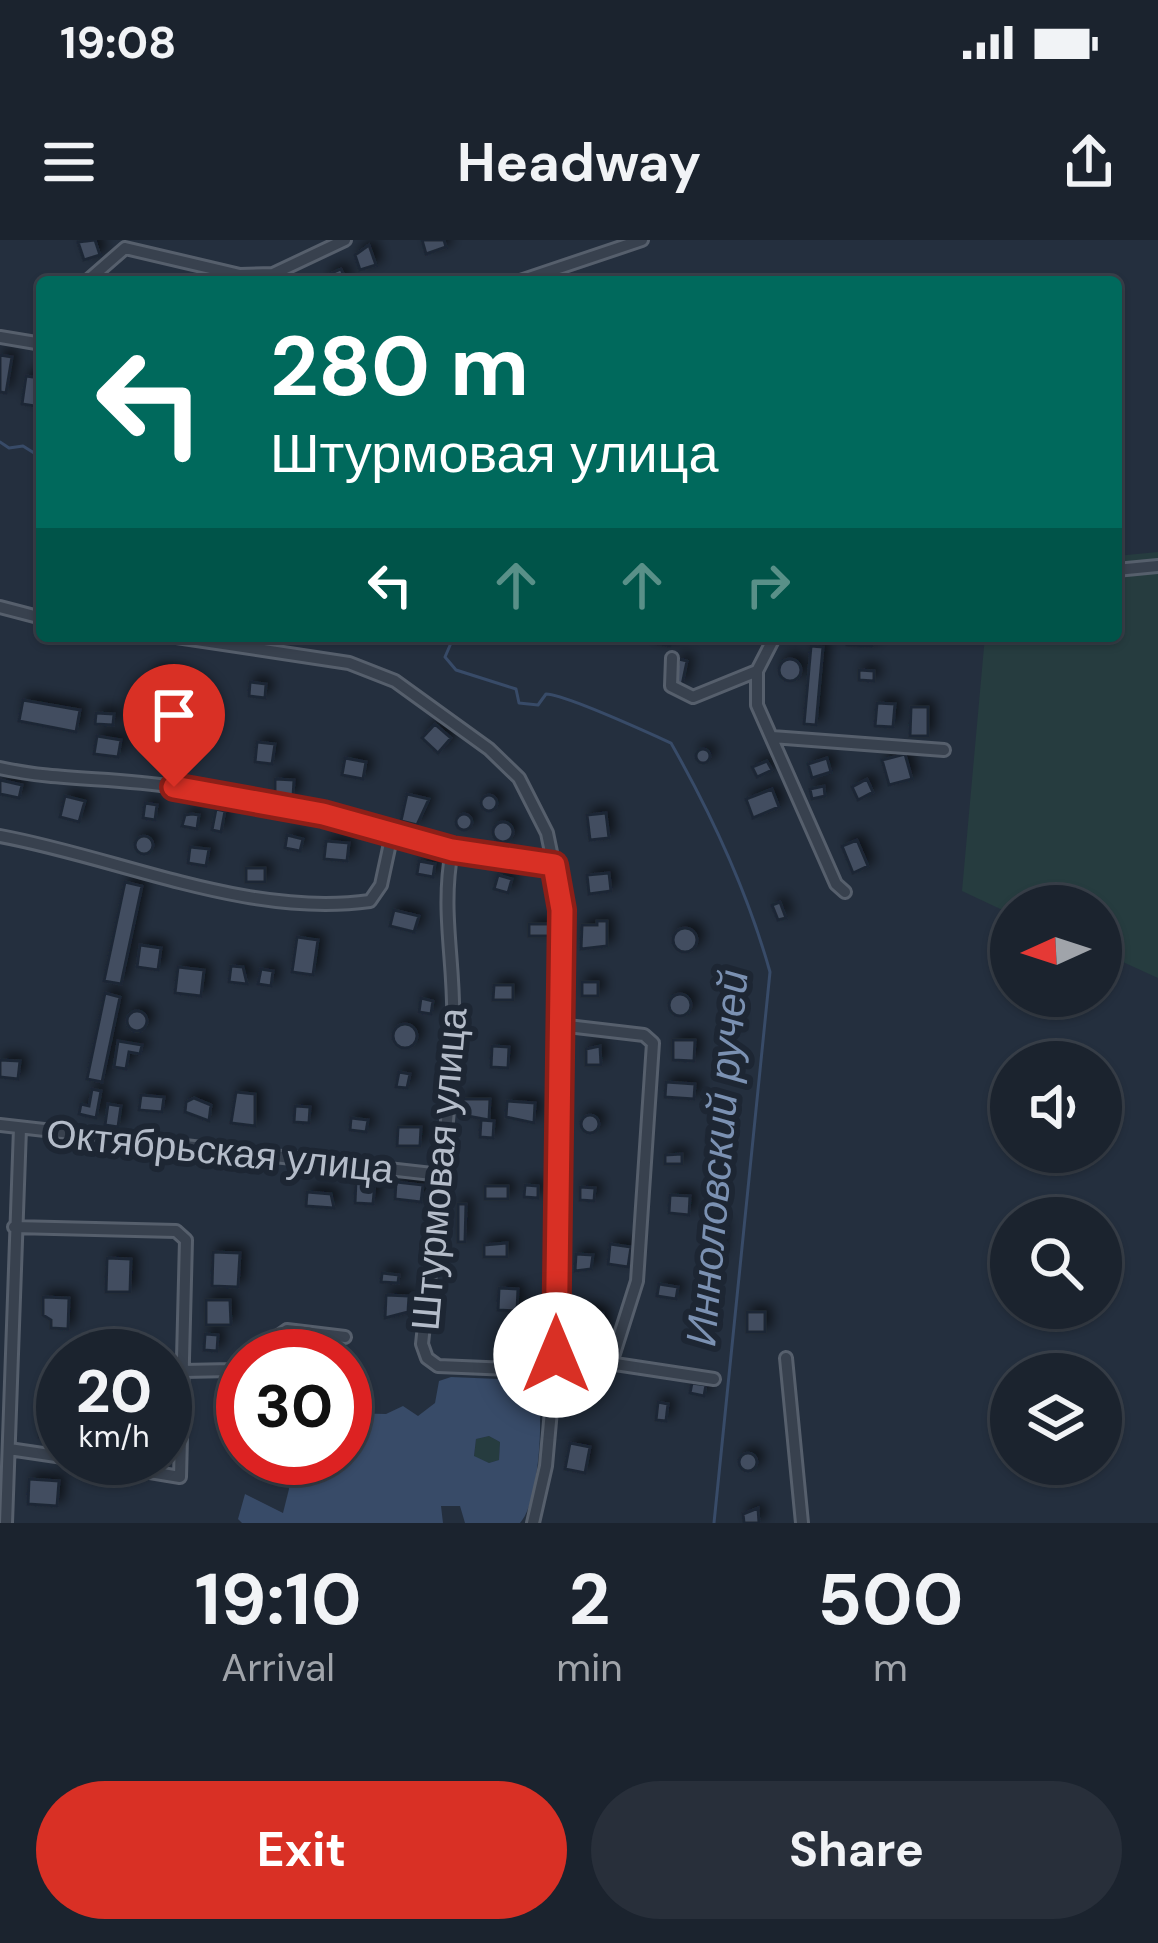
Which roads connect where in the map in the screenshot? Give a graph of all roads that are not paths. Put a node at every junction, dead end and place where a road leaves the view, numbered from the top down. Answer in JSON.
{"nodes":[{"id":1,"x":345,"y":240,"type":"edge"},
{"id":2,"x":642,"y":240,"type":"edge"},
{"id":3,"x":124,"y":244,"type":"edge"},
{"id":4,"x":92,"y":276,"type":"edge"},
{"id":5,"x":535,"y":276,"type":"edge"},
{"id":6,"x":0,"y":337,"type":"edge"},
{"id":7,"x":36,"y":343,"type":"edge"},
{"id":8,"x":1158,"y":566,"type":"edge"},
{"id":9,"x":1122,"y":569,"type":"edge"},
{"id":10,"x":0,"y":607,"type":"edge"},
{"id":11,"x":36,"y":616,"type":"edge"},
{"id":12,"x":210,"y":642,"type":"edge"},
{"id":13,"x":772,"y":642,"type":"edge"},
{"id":14,"x":672,"y":658,"type":"dead end"},
{"id":15,"x":758,"y":671,"type":"junction"},
{"id":16,"x":772,"y":737,"type":"junction"},
{"id":17,"x":944,"y":750,"type":"dead end"},
{"id":18,"x":0,"y":768,"type":"edge"},
{"id":19,"x":392,"y":835,"type":"junction"},
{"id":20,"x":0,"y":836,"type":"edge"},
{"id":21,"x":452,"y":850,"type":"junction"},
{"id":22,"x":554,"y":865,"type":"junction"},
{"id":23,"x":845,"y":892,"type":"dead end"},
{"id":24,"x":559,"y":1024,"type":"junction"},
{"id":25,"x":0,"y":1125,"type":"edge"},
{"id":26,"x":20,"y":1128,"type":"junction"},
{"id":27,"x":441,"y":1174,"type":"junction"},
{"id":28,"x":14,"y":1227,"type":"junction"},
{"id":29,"x":184,"y":1329,"type":"edge"},
{"id":30,"x":556,"y":1355,"type":"junction"},
{"id":31,"x":786,"y":1358,"type":"dead end"},
{"id":32,"x":611,"y":1364,"type":"junction"},
{"id":33,"x":556,"y":1371,"type":"junction"},
{"id":34,"x":714,"y":1378,"type":"dead end"},
{"id":35,"x":9,"y":1449,"type":"junction"},
{"id":36,"x":36,"y":1453,"type":"edge"},
{"id":37,"x":6,"y":1523,"type":"edge"},
{"id":38,"x":533,"y":1523,"type":"edge"},
{"id":39,"x":802,"y":1523,"type":"edge"}],
"edges":[{"from":1,"to":3,"type":"street"},
{"from":2,"to":5,"type":"street"},
{"from":3,"to":4,"type":"street"},
{"from":6,"to":7,"type":"street"},
{"from":8,"to":9,"type":"street"},
{"from":10,"to":11,"type":"street"},
{"from":12,"to":22,"type":"street"},
{"from":13,"to":15,"type":"street"},
{"from":14,"to":15,"type":"street"},
{"from":15,"to":16,"type":"street"},
{"from":16,"to":17,"type":"street"},
{"from":16,"to":23,"type":"street"},
{"from":18,"to":19,"type":"street"},
{"from":19,"to":20,"type":"street"},
{"from":19,"to":21,"type":"street"},
{"from":21,"to":22,"type":"street"},
{"from":21,"to":27,"type":"street","name":"Штурмовая улица"},
{"from":22,"to":24,"type":"street"},
{"from":24,"to":30,"type":"street"},
{"from":24,"to":32,"type":"street"},
{"from":25,"to":26,"type":"street","name":"Октябрьская улица"},
{"from":26,"to":27,"type":"street","name":"Октябрьская улица"},
{"from":26,"to":28,"type":"street"},
{"from":27,"to":33,"type":"street","name":"Штурмовая улица"},
{"from":28,"to":29,"type":"street"},
{"from":28,"to":35,"type":"street"},
{"from":30,"to":32,"type":"street"},
{"from":30,"to":33,"type":"street"},
{"from":31,"to":39,"type":"street"},
{"from":32,"to":34,"type":"street"},
{"from":33,"to":38,"type":"street"},
{"from":35,"to":36,"type":"street"},
{"from":35,"to":37,"type":"street"}]}
